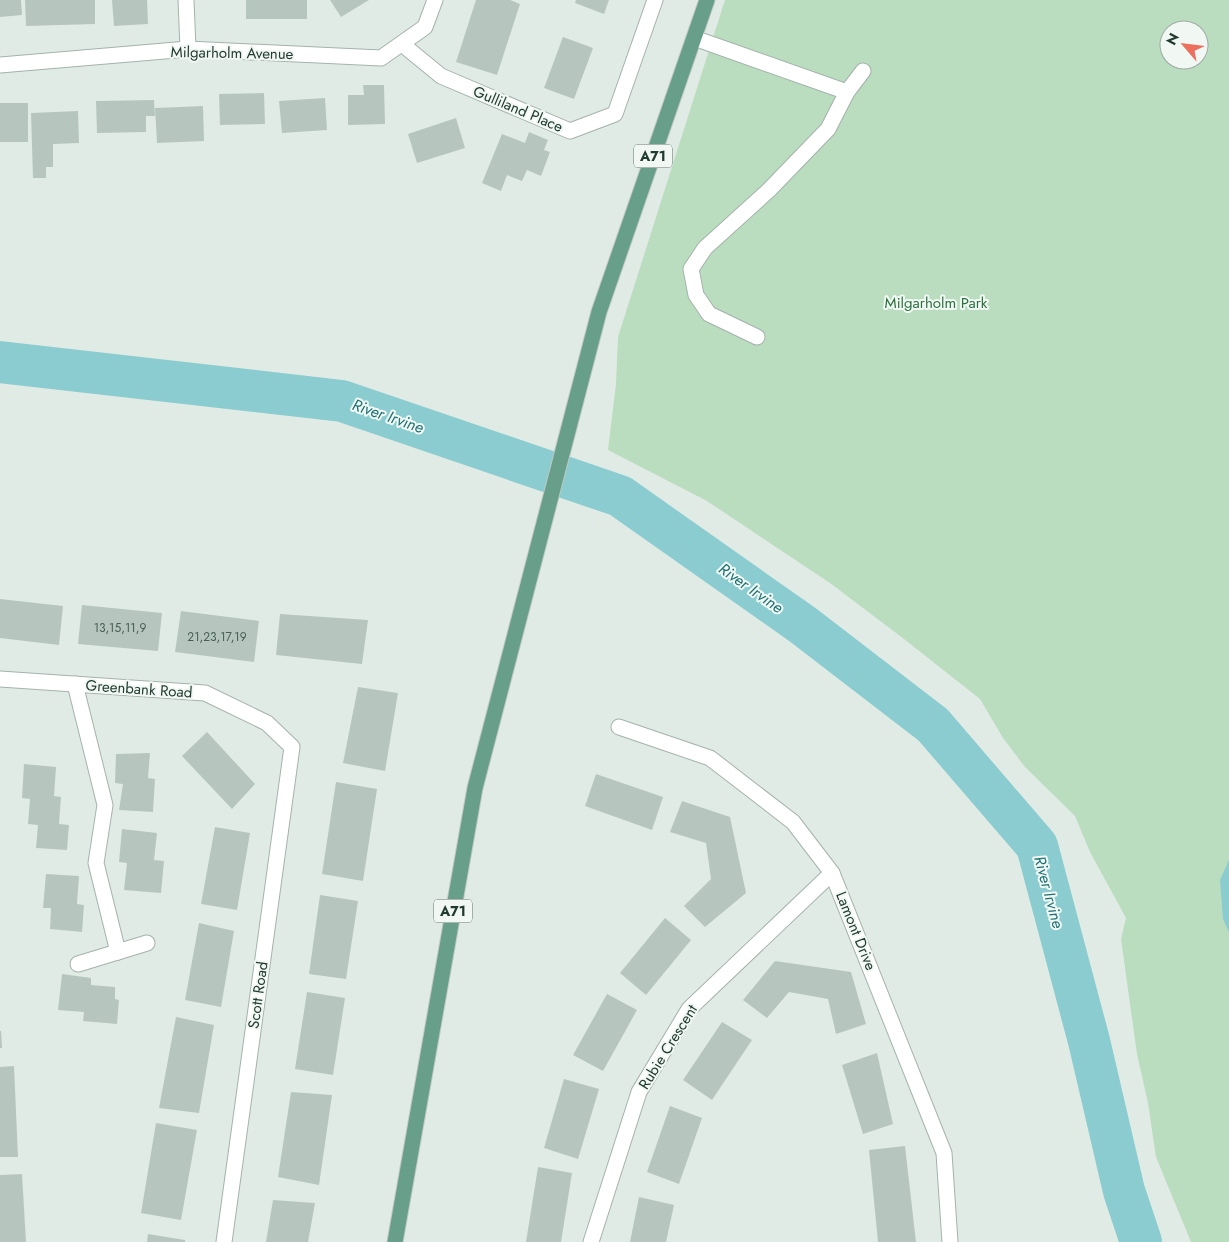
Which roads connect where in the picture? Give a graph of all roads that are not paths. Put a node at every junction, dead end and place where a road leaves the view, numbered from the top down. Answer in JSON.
{"nodes":[{"id":1,"x":186,"y":0,"type":"edge"},
{"id":2,"x":435,"y":0,"type":"edge"},
{"id":3,"x":655,"y":0,"type":"edge"},
{"id":4,"x":707,"y":0,"type":"edge"},
{"id":5,"x":694,"y":38,"type":"junction"},
{"id":6,"x":402,"y":44,"type":"junction"},
{"id":7,"x":188,"y":49,"type":"junction"},
{"id":8,"x":0,"y":65,"type":"edge"},
{"id":9,"x":863,"y":71,"type":"dead end"},
{"id":10,"x":847,"y":92,"type":"junction"},
{"id":11,"x":757,"y":337,"type":"dead end"},
{"id":12,"x":0,"y":679,"type":"edge"},
{"id":13,"x":75,"y":684,"type":"junction"},
{"id":14,"x":619,"y":727,"type":"dead end"},
{"id":15,"x":292,"y":747,"type":"joint"},
{"id":16,"x":832,"y":873,"type":"junction"},
{"id":17,"x":147,"y":943,"type":"dead end"},
{"id":18,"x":118,"y":952,"type":"junction"},
{"id":19,"x":78,"y":964,"type":"dead end"},
{"id":20,"x":224,"y":1242,"type":"edge"},
{"id":21,"x":395,"y":1242,"type":"edge"},
{"id":22,"x":591,"y":1242,"type":"edge"},
{"id":23,"x":950,"y":1242,"type":"edge"}],
"edges":[{"from":1,"to":7,"type":"street"},
{"from":2,"to":6,"type":"street","name":"Milgarholm Avenue"},
{"from":3,"to":6,"type":"street","name":"Gulliland Place"},
{"from":4,"to":5,"type":"main road","number":"A71"},
{"from":5,"to":10,"type":"street"},
{"from":5,"to":21,"type":"main road","number":"A71"},
{"from":6,"to":7,"type":"street","name":"Milgarholm Avenue"},
{"from":7,"to":8,"type":"street","name":"Milgarholm Avenue"},
{"from":9,"to":10,"type":"street"},
{"from":10,"to":11,"type":"street"},
{"from":12,"to":13,"type":"street","name":"Greenbank Road"},
{"from":13,"to":15,"type":"street","name":"Greenbank Road"},
{"from":13,"to":18,"type":"street"},
{"from":14,"to":16,"type":"street","name":"Lamont Drive"},
{"from":15,"to":20,"type":"street","name":"Scott Road"},
{"from":16,"to":22,"type":"street","name":"Rubie Crescent"},
{"from":16,"to":23,"type":"street","name":"Lamont Drive"},
{"from":17,"to":18,"type":"street"},
{"from":18,"to":19,"type":"street"}]}
